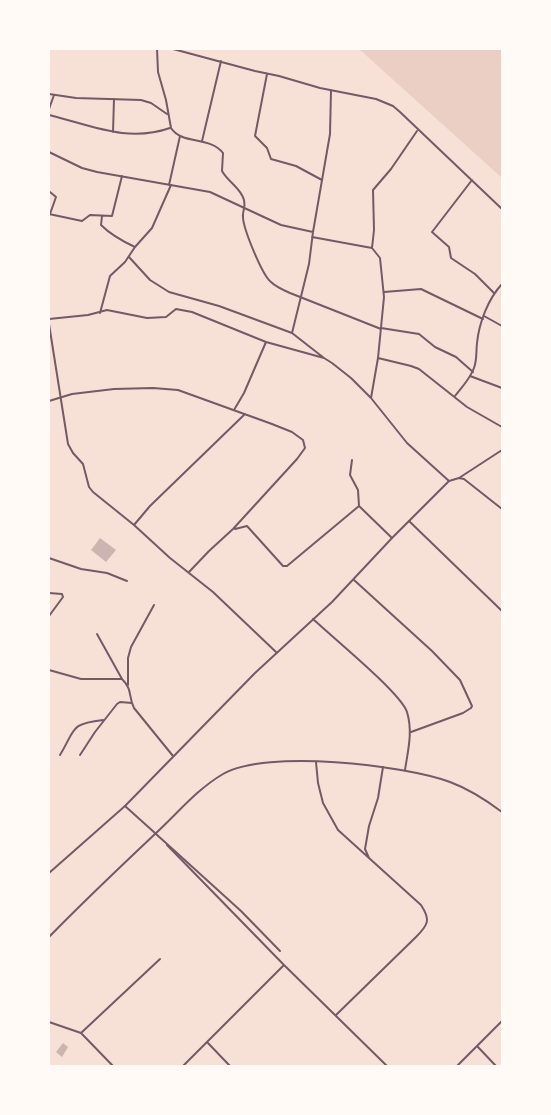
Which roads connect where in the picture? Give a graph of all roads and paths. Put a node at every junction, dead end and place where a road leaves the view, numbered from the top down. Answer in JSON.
{"nodes":[{"id":1,"x":157,"y":49,"type":"edge"},
{"id":2,"x":173,"y":49,"type":"edge"},
{"id":3,"x":221,"y":61,"type":"junction"},
{"id":4,"x":267,"y":74,"type":"junction"},
{"id":5,"x":330,"y":90,"type":"junction"},
{"id":6,"x":49,"y":94,"type":"edge"},
{"id":7,"x":54,"y":95,"type":"junction"},
{"id":8,"x":114,"y":99,"type":"junction"},
{"id":9,"x":49,"y":109,"type":"edge"},
{"id":10,"x":168,"y":114,"type":"junction"},
{"id":11,"x":49,"y":115,"type":"edge"},
{"id":12,"x":171,"y":128,"type":"junction"},
{"id":13,"x":418,"y":130,"type":"junction"},
{"id":14,"x":113,"y":132,"type":"junction"},
{"id":15,"x":180,"y":136,"type":"junction"},
{"id":16,"x":202,"y":141,"type":"junction"},
{"id":17,"x":49,"y":152,"type":"edge"},
{"id":18,"x":122,"y":176,"type":"junction"},
{"id":19,"x":322,"y":180,"type":"junction"},
{"id":20,"x":472,"y":180,"type":"junction"},
{"id":21,"x":170,"y":185,"type":"junction"},
{"id":22,"x":50,"y":192,"type":"edge"},
{"id":23,"x":246,"y":208,"type":"junction"},
{"id":24,"x":502,"y":209,"type":"edge"},
{"id":25,"x":50,"y":214,"type":"edge"},
{"id":26,"x":102,"y":216,"type":"junction"},
{"id":27,"x":313,"y":232,"type":"junction"},
{"id":28,"x":312,"y":237,"type":"junction"},
{"id":29,"x":135,"y":247,"type":"junction"},
{"id":30,"x":372,"y":248,"type":"junction"},
{"id":31,"x":129,"y":257,"type":"junction"},
{"id":32,"x":502,"y":284,"type":"edge"},
{"id":33,"x":384,"y":292,"type":"junction"},
{"id":34,"x":494,"y":293,"type":"junction"},
{"id":35,"x":301,"y":298,"type":"junction"},
{"id":36,"x":100,"y":313,"type":"junction"},
{"id":37,"x":484,"y":316,"type":"junction"},
{"id":38,"x":49,"y":319,"type":"edge"},
{"id":39,"x":483,"y":319,"type":"junction"},
{"id":40,"x":49,"y":324,"type":"edge"},
{"id":41,"x":502,"y":326,"type":"edge"},
{"id":42,"x":381,"y":329,"type":"junction"},
{"id":43,"x":292,"y":333,"type":"junction"},
{"id":44,"x":266,"y":342,"type":"junction"},
{"id":45,"x":324,"y":358,"type":"junction"},
{"id":46,"x":378,"y":358,"type":"junction"},
{"id":47,"x":473,"y":372,"type":"junction"},
{"id":48,"x":470,"y":376,"type":"junction"},
{"id":49,"x":502,"y":388,"type":"edge"},
{"id":50,"x":455,"y":396,"type":"junction"},
{"id":51,"x":60,"y":398,"type":"junction"},
{"id":52,"x":371,"y":398,"type":"junction"},
{"id":53,"x":49,"y":401,"type":"edge"},
{"id":54,"x":234,"y":410,"type":"junction"},
{"id":55,"x":245,"y":414,"type":"junction"},
{"id":56,"x":502,"y":426,"type":"edge"},
{"id":57,"x":502,"y":450,"type":"edge"},
{"id":58,"x":352,"y":460,"type":"dead end"},
{"id":59,"x":459,"y":478,"type":"junction"},
{"id":60,"x":449,"y":481,"type":"junction"},
{"id":61,"x":359,"y":506,"type":"junction"},
{"id":62,"x":502,"y":509,"type":"edge"},
{"id":63,"x":409,"y":521,"type":"junction"},
{"id":64,"x":134,"y":526,"type":"junction"},
{"id":65,"x":234,"y":529,"type":"junction"},
{"id":66,"x":392,"y":538,"type":"junction"},
{"id":67,"x":49,"y":558,"type":"edge"},
{"id":68,"x":189,"y":572,"type":"junction"},
{"id":69,"x":354,"y":580,"type":"junction"},
{"id":70,"x":127,"y":581,"type":"dead end"},
{"id":71,"x":49,"y":593,"type":"edge"},
{"id":72,"x":154,"y":605,"type":"dead end"},
{"id":73,"x":502,"y":611,"type":"edge"},
{"id":74,"x":49,"y":616,"type":"edge"},
{"id":75,"x":313,"y":619,"type":"junction"},
{"id":76,"x":97,"y":634,"type":"dead end"},
{"id":77,"x":276,"y":652,"type":"junction"},
{"id":78,"x":49,"y":670,"type":"edge"},
{"id":79,"x":122,"y":679,"type":"junction"},
{"id":80,"x":128,"y":685,"type":"junction"},
{"id":81,"x":132,"y":703,"type":"junction"},
{"id":82,"x":104,"y":720,"type":"junction"},
{"id":83,"x":411,"y":732,"type":"junction"},
{"id":84,"x":60,"y":755,"type":"dead end"},
{"id":85,"x":80,"y":755,"type":"dead end"},
{"id":86,"x":173,"y":756,"type":"junction"},
{"id":87,"x":316,"y":762,"type":"junction"},
{"id":88,"x":383,"y":767,"type":"junction"},
{"id":89,"x":405,"y":770,"type":"junction"},
{"id":90,"x":125,"y":806,"type":"junction"},
{"id":91,"x":502,"y":812,"type":"edge"},
{"id":92,"x":156,"y":834,"type":"junction"},
{"id":93,"x":369,"y":859,"type":"junction"},
{"id":94,"x":49,"y":873,"type":"edge"},
{"id":95,"x":49,"y":937,"type":"edge"},
{"id":96,"x":280,"y":951,"type":"dead end"},
{"id":97,"x":160,"y":959,"type":"dead end"},
{"id":98,"x":284,"y":965,"type":"junction"},
{"id":99,"x":336,"y":1014,"type":"junction"},
{"id":100,"x":502,"y":1021,"type":"edge"},
{"id":101,"x":49,"y":1022,"type":"edge"},
{"id":102,"x":81,"y":1033,"type":"junction"},
{"id":103,"x":207,"y":1042,"type":"junction"},
{"id":104,"x":477,"y":1046,"type":"junction"},
{"id":105,"x":113,"y":1066,"type":"edge"},
{"id":106,"x":183,"y":1066,"type":"edge"},
{"id":107,"x":230,"y":1066,"type":"edge"},
{"id":108,"x":387,"y":1066,"type":"edge"},
{"id":109,"x":457,"y":1066,"type":"edge"},
{"id":110,"x":496,"y":1066,"type":"edge"}],
"edges":[{"from":1,"to":10,"type":"street"},
{"from":2,"to":3,"type":"street"},
{"from":3,"to":4,"type":"street"},
{"from":3,"to":16,"type":"street"},
{"from":4,"to":5,"type":"street"},
{"from":4,"to":19,"type":"street"},
{"from":5,"to":13,"type":"street"},
{"from":5,"to":19,"type":"street"},
{"from":6,"to":7,"type":"street"},
{"from":7,"to":8,"type":"street"},
{"from":7,"to":9,"type":"street"},
{"from":8,"to":10,"type":"street"},
{"from":8,"to":14,"type":"street"},
{"from":10,"to":12,"type":"street"},
{"from":11,"to":14,"type":"street"},
{"from":12,"to":14,"type":"street"},
{"from":12,"to":15,"type":"street"},
{"from":13,"to":20,"type":"street"},
{"from":13,"to":30,"type":"street"},
{"from":15,"to":16,"type":"street"},
{"from":15,"to":21,"type":"street"},
{"from":16,"to":23,"type":"street"},
{"from":17,"to":18,"type":"street"},
{"from":18,"to":21,"type":"street"},
{"from":18,"to":26,"type":"street"},
{"from":19,"to":27,"type":"street"},
{"from":20,"to":24,"type":"street"},
{"from":20,"to":34,"type":"street"},
{"from":21,"to":23,"type":"street"},
{"from":21,"to":29,"type":"street"},
{"from":22,"to":25,"type":"street"},
{"from":23,"to":27,"type":"street"},
{"from":23,"to":35,"type":"street"},
{"from":25,"to":26,"type":"street"},
{"from":26,"to":29,"type":"street"},
{"from":27,"to":28,"type":"street"},
{"from":28,"to":30,"type":"street"},
{"from":28,"to":35,"type":"street"},
{"from":29,"to":31,"type":"street"},
{"from":30,"to":33,"type":"street"},
{"from":31,"to":36,"type":"street"},
{"from":31,"to":43,"type":"street"},
{"from":32,"to":34,"type":"street"},
{"from":33,"to":39,"type":"street"},
{"from":33,"to":42,"type":"street"},
{"from":34,"to":37,"type":"street"},
{"from":35,"to":42,"type":"street"},
{"from":35,"to":43,"type":"street"},
{"from":36,"to":38,"type":"street"},
{"from":36,"to":44,"type":"street"},
{"from":37,"to":39,"type":"street"},
{"from":37,"to":41,"type":"street"},
{"from":39,"to":47,"type":"street"},
{"from":40,"to":51,"type":"street"},
{"from":42,"to":46,"type":"street"},
{"from":42,"to":47,"type":"street"},
{"from":43,"to":45,"type":"street"},
{"from":44,"to":45,"type":"street"},
{"from":44,"to":54,"type":"street"},
{"from":45,"to":52,"type":"street"},
{"from":46,"to":50,"type":"street"},
{"from":46,"to":52,"type":"street"},
{"from":47,"to":48,"type":"street"},
{"from":48,"to":49,"type":"street"},
{"from":48,"to":50,"type":"street"},
{"from":50,"to":56,"type":"street"},
{"from":51,"to":53,"type":"street"},
{"from":51,"to":54,"type":"street"},
{"from":51,"to":64,"type":"street"},
{"from":52,"to":60,"type":"street"},
{"from":54,"to":55,"type":"street"},
{"from":55,"to":64,"type":"street"},
{"from":55,"to":65,"type":"street"},
{"from":57,"to":59,"type":"street"},
{"from":58,"to":61,"type":"street"},
{"from":59,"to":60,"type":"street"},
{"from":59,"to":62,"type":"street"},
{"from":60,"to":63,"type":"street"},
{"from":61,"to":65,"type":"street"},
{"from":61,"to":66,"type":"street"},
{"from":63,"to":66,"type":"street"},
{"from":63,"to":73,"type":"street"},
{"from":64,"to":68,"type":"street"},
{"from":65,"to":68,"type":"street"},
{"from":66,"to":69,"type":"street"},
{"from":67,"to":70,"type":"street"},
{"from":68,"to":77,"type":"street"},
{"from":69,"to":75,"type":"street"},
{"from":69,"to":83,"type":"street"},
{"from":71,"to":74,"type":"street"},
{"from":72,"to":80,"type":"street"},
{"from":75,"to":77,"type":"street"},
{"from":75,"to":83,"type":"street"},
{"from":76,"to":79,"type":"street"},
{"from":77,"to":86,"type":"street"},
{"from":78,"to":79,"type":"street"},
{"from":79,"to":80,"type":"street"},
{"from":80,"to":81,"type":"street"},
{"from":81,"to":82,"type":"street"},
{"from":81,"to":86,"type":"street"},
{"from":82,"to":84,"type":"street"},
{"from":82,"to":85,"type":"street"},
{"from":83,"to":89,"type":"street"},
{"from":86,"to":90,"type":"street"},
{"from":87,"to":88,"type":"street"},
{"from":87,"to":92,"type":"street"},
{"from":87,"to":93,"type":"street"},
{"from":88,"to":89,"type":"street"},
{"from":88,"to":93,"type":"street"},
{"from":89,"to":91,"type":"street"},
{"from":90,"to":92,"type":"street"},
{"from":90,"to":94,"type":"street"},
{"from":92,"to":95,"type":"street"},
{"from":92,"to":96,"type":"street"},
{"from":92,"to":98,"type":"street"},
{"from":93,"to":99,"type":"street"},
{"from":97,"to":102,"type":"street"},
{"from":98,"to":99,"type":"street"},
{"from":98,"to":103,"type":"street"},
{"from":99,"to":108,"type":"street"},
{"from":100,"to":104,"type":"street"},
{"from":101,"to":102,"type":"street"},
{"from":102,"to":105,"type":"street"},
{"from":103,"to":106,"type":"street"},
{"from":103,"to":107,"type":"street"},
{"from":104,"to":109,"type":"street"},
{"from":104,"to":110,"type":"street"}]}
